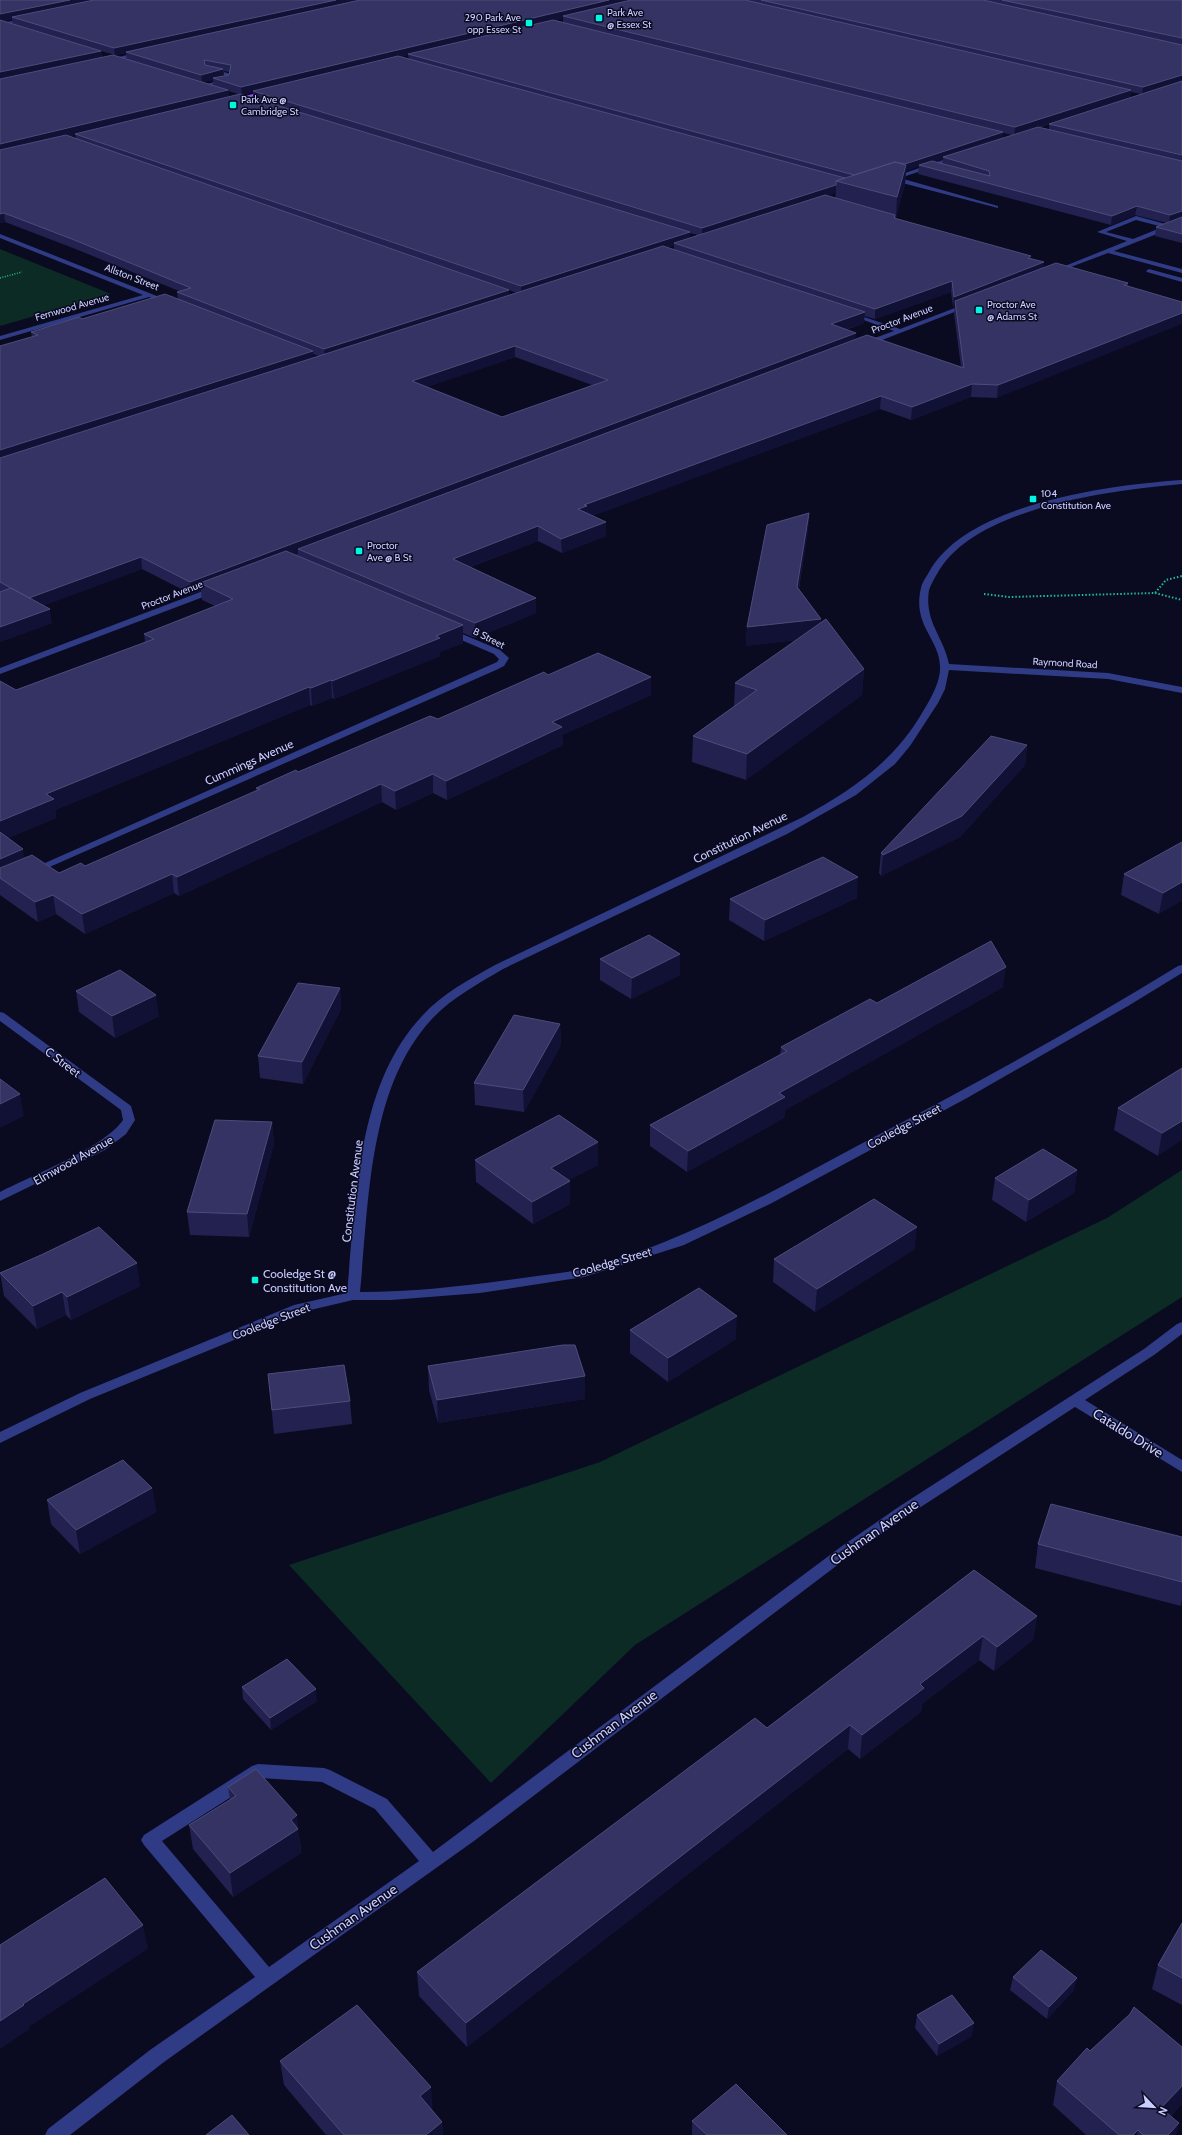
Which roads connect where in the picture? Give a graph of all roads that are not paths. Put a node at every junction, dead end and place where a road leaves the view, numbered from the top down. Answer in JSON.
{"nodes":[{"id":1,"x":38,"y":17,"type":"edge"},
{"id":2,"x":0,"y":24,"type":"edge"},
{"id":3,"x":16,"y":29,"type":"edge"},
{"id":4,"x":152,"y":51,"type":"edge"},
{"id":5,"x":98,"y":55,"type":"edge"},
{"id":6,"x":113,"y":59,"type":"junction"},
{"id":7,"x":98,"y":63,"type":"edge"},
{"id":8,"x":128,"y":64,"type":"edge"},
{"id":9,"x":208,"y":70,"type":"edge"},
{"id":10,"x":194,"y":84,"type":"edge"},
{"id":11,"x":202,"y":87,"type":"junction"},
{"id":12,"x":275,"y":90,"type":"edge"},
{"id":13,"x":214,"y":91,"type":"edge"},
{"id":14,"x":227,"y":94,"type":"edge"},
{"id":15,"x":240,"y":98,"type":"junction"},
{"id":16,"x":225,"y":102,"type":"edge"},
{"id":17,"x":255,"y":103,"type":"edge"},
{"id":18,"x":968,"y":154,"type":"edge"},
{"id":19,"x":931,"y":166,"type":"junction"},
{"id":20,"x":944,"y":170,"type":"edge"},
{"id":21,"x":894,"y":178,"type":"junction"},
{"id":22,"x":881,"y":182,"type":"edge"},
{"id":23,"x":996,"y":207,"type":"dead end"},
{"id":24,"x":1182,"y":222,"type":"edge"},
{"id":25,"x":1169,"y":227,"type":"junction"},
{"id":26,"x":0,"y":236,"type":"edge"},
{"id":27,"x":1133,"y":241,"type":"junction"},
{"id":28,"x":1107,"y":251,"type":"junction"},
{"id":29,"x":1131,"y":257,"type":"junction"},
{"id":30,"x":1047,"y":264,"type":"dead end"},
{"id":31,"x":1062,"y":268,"type":"junction"},
{"id":32,"x":1182,"y":271,"type":"edge"},
{"id":33,"x":1077,"y":273,"type":"edge"},
{"id":34,"x":1048,"y":274,"type":"edge"},
{"id":35,"x":1182,"y":280,"type":"edge"},
{"id":36,"x":149,"y":295,"type":"junction"},
{"id":37,"x":974,"y":303,"type":"edge"},
{"id":38,"x":178,"y":306,"type":"edge"},
{"id":39,"x":841,"y":312,"type":"edge"},
{"id":40,"x":900,"y":331,"type":"junction"},
{"id":41,"x":0,"y":338,"type":"edge"},
{"id":42,"x":856,"y":348,"type":"edge"},
{"id":43,"x":1182,"y":482,"type":"edge"},
{"id":44,"x":228,"y":585,"type":"edge"},
{"id":45,"x":436,"y":626,"type":"edge"},
{"id":46,"x":504,"y":658,"type":"joint"},
{"id":47,"x":945,"y":667,"type":"junction"},
{"id":48,"x":0,"y":672,"type":"edge"},
{"id":49,"x":1182,"y":690,"type":"edge"},
{"id":50,"x":22,"y":875,"type":"edge"},
{"id":51,"x":1182,"y":968,"type":"edge"},
{"id":52,"x":0,"y":1015,"type":"edge"},
{"id":53,"x":127,"y":1109,"type":"joint"},
{"id":54,"x":0,"y":1197,"type":"edge"},
{"id":55,"x":353,"y":1296,"type":"junction"},
{"id":56,"x":1182,"y":1327,"type":"edge"},
{"id":57,"x":1075,"y":1400,"type":"junction"},
{"id":58,"x":0,"y":1438,"type":"edge"},
{"id":59,"x":1182,"y":1467,"type":"edge"},
{"id":60,"x":431,"y":1862,"type":"junction"},
{"id":61,"x":267,"y":1978,"type":"junction"},
{"id":62,"x":55,"y":2135,"type":"edge"}],
"edges":[{"from":1,"to":2,"type":"street"},
{"from":2,"to":3,"type":"street"},
{"from":4,"to":6,"type":"street"},
{"from":5,"to":6,"type":"street"},
{"from":6,"to":7,"type":"street"},
{"from":6,"to":8,"type":"street"},
{"from":9,"to":11,"type":"street"},
{"from":10,"to":11,"type":"street"},
{"from":11,"to":13,"type":"street"},
{"from":12,"to":15,"type":"main road"},
{"from":14,"to":15,"type":"street"},
{"from":15,"to":16,"type":"main road"},
{"from":15,"to":17,"type":"street"},
{"from":18,"to":19,"type":"street"},
{"from":19,"to":20,"type":"street"},
{"from":19,"to":21,"type":"street"},
{"from":21,"to":22,"type":"street"},
{"from":21,"to":23,"type":"street"},
{"from":24,"to":25,"type":"street"},
{"from":25,"to":27,"type":"street"},
{"from":25,"to":27,"type":"street"},
{"from":26,"to":36,"type":"street","name":"Allston Street"},
{"from":27,"to":28,"type":"street"},
{"from":28,"to":29,"type":"street"},
{"from":28,"to":31,"type":"street"},
{"from":29,"to":32,"type":"street"},
{"from":29,"to":35,"type":"street"},
{"from":30,"to":31,"type":"street"},
{"from":31,"to":33,"type":"street"},
{"from":31,"to":34,"type":"street"},
{"from":36,"to":38,"type":"street","name":"Allston Street"},
{"from":36,"to":41,"type":"street","name":"Fernwood Avenue"},
{"from":37,"to":40,"type":"street","name":"Proctor Avenue"},
{"from":39,"to":40,"type":"street"},
{"from":40,"to":42,"type":"street","name":"Proctor Avenue"},
{"from":43,"to":47,"type":"street","name":"Constitution Avenue"},
{"from":44,"to":48,"type":"street","name":"Proctor Avenue"},
{"from":45,"to":46,"type":"street","name":"B Street"},
{"from":46,"to":50,"type":"street","name":"Cummings Avenue"},
{"from":47,"to":49,"type":"street","name":"Raymond Road"},
{"from":47,"to":55,"type":"street","name":"Constitution Avenue"},
{"from":51,"to":55,"type":"street","name":"Cooledge Street"},
{"from":52,"to":53,"type":"street","name":"C Street"},
{"from":53,"to":54,"type":"street","name":"Elmwood Avenue"},
{"from":55,"to":58,"type":"street","name":"Cooledge Street"},
{"from":56,"to":57,"type":"street","name":"Cushman Avenue"},
{"from":57,"to":59,"type":"street","name":"Cataldo Drive"},
{"from":57,"to":60,"type":"street","name":"Cushman Avenue"},
{"from":60,"to":61,"type":"street","name":"Cushman Avenue"},
{"from":60,"to":61,"type":"street"},
{"from":61,"to":62,"type":"street","name":"Cushman Avenue"}]}
